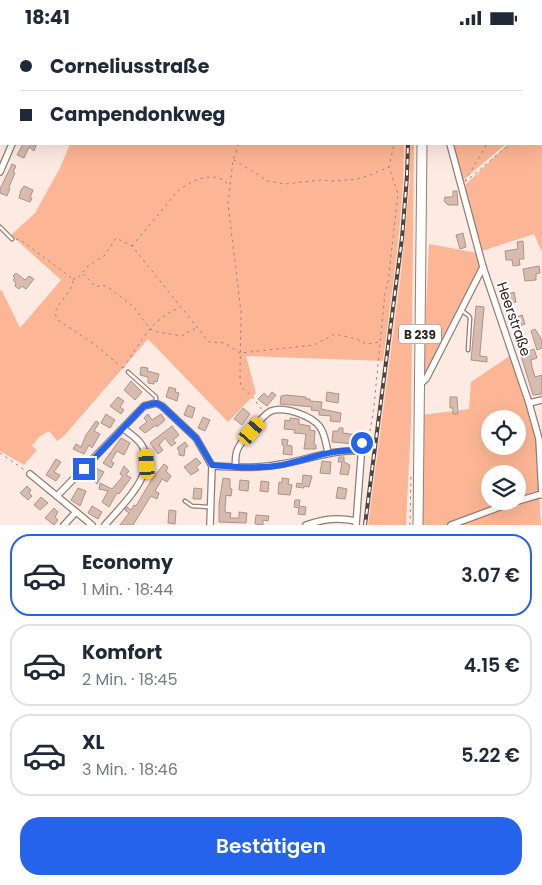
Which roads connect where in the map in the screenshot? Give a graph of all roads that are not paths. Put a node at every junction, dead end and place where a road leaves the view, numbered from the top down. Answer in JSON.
{"nodes":[{"id":1,"x":12,"y":145,"type":"edge"},
{"id":2,"x":422,"y":145,"type":"edge"},
{"id":3,"x":450,"y":145,"type":"edge"},
{"id":4,"x":0,"y":172,"type":"edge"},
{"id":5,"x":0,"y":227,"type":"edge"},
{"id":6,"x":12,"y":239,"type":"road end"},
{"id":7,"x":483,"y":267,"type":"junction"},
{"id":8,"x":461,"y":310,"type":"junction"},
{"id":9,"x":468,"y":350,"type":"dead end"},
{"id":10,"x":128,"y":372,"type":"road end"},
{"id":11,"x":419,"y":385,"type":"junction"},
{"id":12,"x":542,"y":400,"type":"edge"},
{"id":13,"x":156,"y":403,"type":"junction"},
{"id":14,"x":529,"y":403,"type":"junction"},
{"id":15,"x":124,"y":429,"type":"junction"},
{"id":16,"x":362,"y":443,"type":"dead end"},
{"id":17,"x":364,"y":451,"type":"junction"},
{"id":18,"x":328,"y":453,"type":"junction"},
{"id":19,"x":212,"y":465,"type":"junction"},
{"id":20,"x":235,"y":467,"type":"junction"},
{"id":21,"x":30,"y":474,"type":"road end"},
{"id":22,"x":542,"y":494,"type":"edge"},
{"id":23,"x":57,"y":496,"type":"junction"},
{"id":24,"x":526,"y":498,"type":"edge"},
{"id":25,"x":185,"y":501,"type":"dead end"},
{"id":26,"x":211,"y":507,"type":"junction"},
{"id":27,"x":492,"y":510,"type":"edge"},
{"id":28,"x":76,"y":512,"type":"junction"},
{"id":29,"x":356,"y":523,"type":"edge"},
{"id":30,"x":64,"y":525,"type":"edge"},
{"id":31,"x":92,"y":525,"type":"edge"},
{"id":32,"x":105,"y":525,"type":"edge"},
{"id":33,"x":210,"y":525,"type":"edge"},
{"id":34,"x":306,"y":525,"type":"edge"},
{"id":35,"x":418,"y":525,"type":"edge"},
{"id":36,"x":451,"y":525,"type":"edge"}],
"edges":[{"from":1,"to":4,"type":"street"},
{"from":2,"to":11,"type":"main road","number":"B 239"},
{"from":3,"to":7,"type":"street","name":"Heerstraße"},
{"from":5,"to":6,"type":"lane"},
{"from":7,"to":8,"type":"street","name":"Heerstraße"},
{"from":7,"to":14,"type":"street","name":"Heerstraße"},
{"from":8,"to":9,"type":"lane"},
{"from":8,"to":11,"type":"street","name":"Heerstraße"},
{"from":10,"to":13,"type":"lane"},
{"from":11,"to":35,"type":"main road","number":"B 239"},
{"from":12,"to":14,"type":"street"},
{"from":13,"to":15,"type":"street"},
{"from":13,"to":19,"type":"street"},
{"from":14,"to":22,"type":"street","name":"Heerstraße"},
{"from":15,"to":23,"type":"street"},
{"from":15,"to":32,"type":"street"},
{"from":16,"to":17,"type":"street"},
{"from":17,"to":18,"type":"street"},
{"from":17,"to":29,"type":"street"},
{"from":18,"to":20,"type":"street"},
{"from":18,"to":20,"type":"street"},
{"from":19,"to":20,"type":"street"},
{"from":19,"to":26,"type":"street"},
{"from":21,"to":23,"type":"street"},
{"from":22,"to":24,"type":"street"},
{"from":23,"to":28,"type":"street"},
{"from":25,"to":26,"type":"lane"},
{"from":26,"to":33,"type":"street"},
{"from":27,"to":36,"type":"street"},
{"from":28,"to":30,"type":"street"},
{"from":28,"to":31,"type":"street"},
{"from":29,"to":34,"type":"street"}]}
